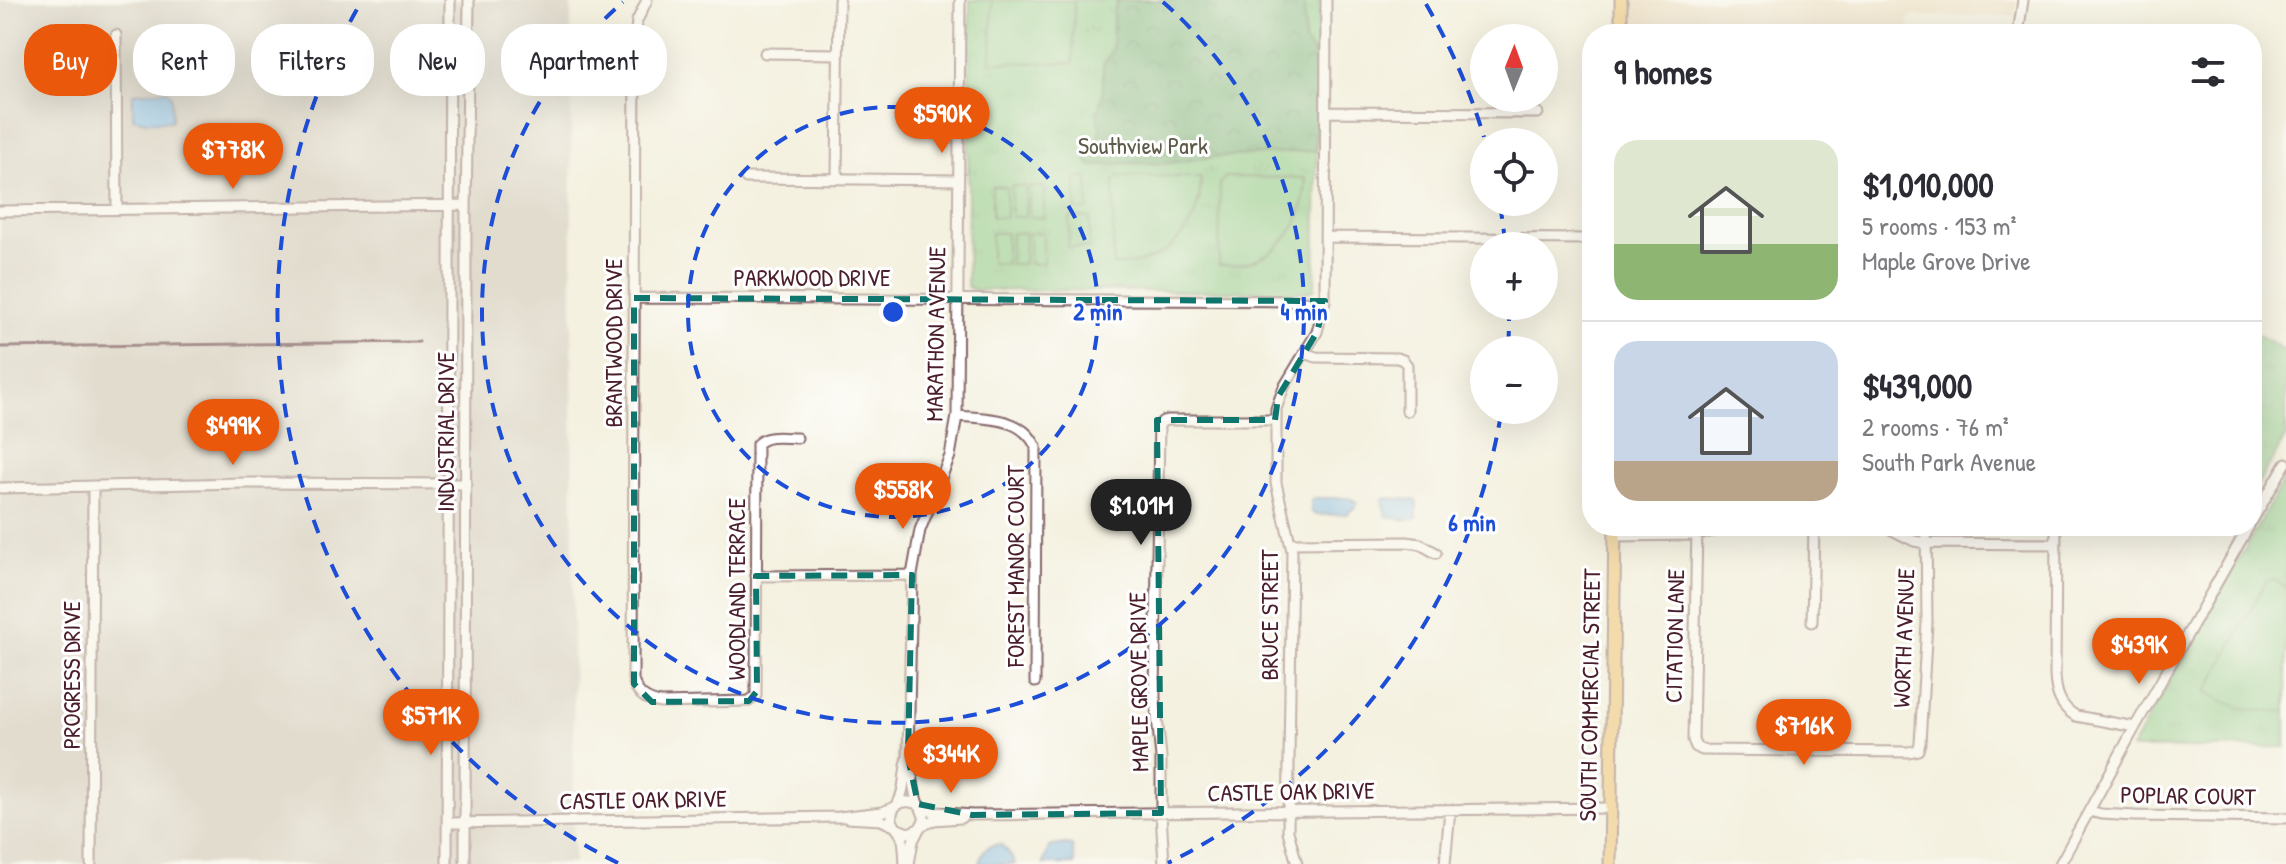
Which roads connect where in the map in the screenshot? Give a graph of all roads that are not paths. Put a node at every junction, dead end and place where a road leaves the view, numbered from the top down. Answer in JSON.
{"nodes":[{"id":1,"x":450,"y":0,"type":"edge"},
{"id":2,"x":469,"y":0,"type":"edge"},
{"id":3,"x":647,"y":0,"type":"edge"},
{"id":4,"x":839,"y":0,"type":"edge"},
{"id":5,"x":960,"y":0,"type":"edge"},
{"id":6,"x":1326,"y":0,"type":"edge"},
{"id":7,"x":1621,"y":0,"type":"edge"},
{"id":8,"x":2023,"y":0,"type":"edge"},
{"id":9,"x":1621,"y":24,"type":"edge"},
{"id":10,"x":2019,"y":24,"type":"edge"},
{"id":11,"x":765,"y":53,"type":"dead end"},
{"id":12,"x":838,"y":54,"type":"junction"},
{"id":13,"x":116,"y":96,"type":"edge"},
{"id":14,"x":1326,"y":112,"type":"junction"},
{"id":15,"x":1538,"y":113,"type":"dead end"},
{"id":16,"x":746,"y":178,"type":"dead end"},
{"id":17,"x":837,"y":179,"type":"junction"},
{"id":18,"x":958,"y":180,"type":"junction"},
{"id":19,"x":466,"y":205,"type":"junction"},
{"id":20,"x":448,"y":206,"type":"junction"},
{"id":21,"x":117,"y":209,"type":"junction"},
{"id":22,"x":0,"y":211,"type":"edge"},
{"id":23,"x":1325,"y":237,"type":"junction"},
{"id":24,"x":1582,"y":239,"type":"edge"},
{"id":25,"x":634,"y":298,"type":"junction"},
{"id":26,"x":957,"y":298,"type":"junction"},
{"id":27,"x":1325,"y":301,"type":"junction"},
{"id":28,"x":1305,"y":353,"type":"junction"},
{"id":29,"x":1407,"y":411,"type":"dead end"},
{"id":30,"x":957,"y":416,"type":"junction"},
{"id":31,"x":1275,"y":420,"type":"junction"},
{"id":32,"x":797,"y":438,"type":"dead end"},
{"id":33,"x":2286,"y":463,"type":"edge"},
{"id":34,"x":466,"y":484,"type":"junction"},
{"id":35,"x":449,"y":485,"type":"junction"},
{"id":36,"x":93,"y":486,"type":"junction"},
{"id":37,"x":0,"y":488,"type":"edge"},
{"id":38,"x":2262,"y":505,"type":"edge"},
{"id":39,"x":1615,"y":536,"type":"edge"},
{"id":40,"x":1697,"y":536,"type":"edge"},
{"id":41,"x":1814,"y":536,"type":"edge"},
{"id":42,"x":1904,"y":536,"type":"edge"},
{"id":43,"x":1926,"y":536,"type":"edge"},
{"id":44,"x":2056,"y":536,"type":"edge"},
{"id":45,"x":2244,"y":536,"type":"edge"},
{"id":46,"x":1291,"y":543,"type":"junction"},
{"id":47,"x":1926,"y":543,"type":"junction"},
{"id":48,"x":2056,"y":544,"type":"junction"},
{"id":49,"x":1436,"y":553,"type":"dead end"},
{"id":50,"x":912,"y":575,"type":"junction"},
{"id":51,"x":756,"y":576,"type":"junction"},
{"id":52,"x":1812,"y":622,"type":"dead end"},
{"id":53,"x":1035,"y":682,"type":"dead end"},
{"id":54,"x":636,"y":688,"type":"joint"},
{"id":55,"x":2135,"y":727,"type":"junction"},
{"id":56,"x":1918,"y":750,"type":"joint"},
{"id":57,"x":908,"y":757,"type":"junction"},
{"id":58,"x":919,"y":805,"type":"junction"},
{"id":59,"x":896,"y":806,"type":"junction"},
{"id":60,"x":1611,"y":808,"type":"junction"},
{"id":61,"x":1450,"y":810,"type":"junction"},
{"id":62,"x":2089,"y":811,"type":"junction"},
{"id":63,"x":1288,"y":812,"type":"junction"},
{"id":64,"x":1161,"y":813,"type":"junction"},
{"id":65,"x":972,"y":815,"type":"junction"},
{"id":66,"x":839,"y":817,"type":"junction"},
{"id":67,"x":2286,"y":818,"type":"edge"},
{"id":68,"x":466,"y":822,"type":"junction"},
{"id":69,"x":447,"y":823,"type":"junction"},
{"id":70,"x":896,"y":828,"type":"junction"},
{"id":71,"x":920,"y":828,"type":"junction"},
{"id":72,"x":91,"y":864,"type":"edge"},
{"id":73,"x":447,"y":864,"type":"edge"},
{"id":74,"x":465,"y":864,"type":"edge"},
{"id":75,"x":907,"y":864,"type":"edge"},
{"id":76,"x":1164,"y":864,"type":"edge"},
{"id":77,"x":1297,"y":864,"type":"edge"},
{"id":78,"x":1445,"y":864,"type":"edge"},
{"id":79,"x":1610,"y":864,"type":"edge"},
{"id":80,"x":2060,"y":864,"type":"edge"}],
"edges":[{"from":1,"to":20,"type":"street","name":"INDUSTRIAL DRIVE"},
{"from":2,"to":19,"type":"street","name":"INDUSTRIAL DRIVE"},
{"from":3,"to":25,"type":"street","name":"BRANTWOOD DRIVE"},
{"from":4,"to":12,"type":"street"},
{"from":5,"to":18,"type":"street","name":"MARATHON AVENUE"},
{"from":6,"to":14,"type":"street","name":"BRUCE STREET"},
{"from":7,"to":9,"type":"main road"},
{"from":8,"to":10,"type":"street"},
{"from":11,"to":12,"type":"street"},
{"from":12,"to":17,"type":"street"},
{"from":13,"to":21,"type":"street"},
{"from":14,"to":15,"type":"street"},
{"from":14,"to":23,"type":"street","name":"BRUCE STREET"},
{"from":16,"to":17,"type":"street"},
{"from":17,"to":18,"type":"street"},
{"from":18,"to":26,"type":"street","name":"MARATHON AVENUE"},
{"from":19,"to":20,"type":"street"},
{"from":19,"to":34,"type":"street","name":"INDUSTRIAL DRIVE"},
{"from":20,"to":21,"type":"street"},
{"from":20,"to":35,"type":"street","name":"INDUSTRIAL DRIVE"},
{"from":21,"to":22,"type":"street"},
{"from":23,"to":24,"type":"street"},
{"from":23,"to":27,"type":"street","name":"BRUCE STREET"},
{"from":25,"to":26,"type":"street","name":"PARKWOOD DRIVE"},
{"from":25,"to":54,"type":"street","name":"BRANTWOOD DRIVE"},
{"from":26,"to":27,"type":"street","name":"PARKWOOD DRIVE"},
{"from":26,"to":30,"type":"street","name":"MARATHON AVENUE"},
{"from":27,"to":28,"type":"street","name":"BRUCE STREET"},
{"from":28,"to":29,"type":"street"},
{"from":28,"to":31,"type":"street","name":"BRUCE STREET"},
{"from":30,"to":50,"type":"street","name":"MARATHON AVENUE"},
{"from":30,"to":53,"type":"street","name":"FOREST MANOR COURT"},
{"from":31,"to":46,"type":"street","name":"BRUCE STREET"},
{"from":31,"to":64,"type":"street","name":"MAPLE GROVE DRIVE"},
{"from":32,"to":51,"type":"street","name":"WOODLAND TERRACE"},
{"from":33,"to":38,"type":"street"},
{"from":34,"to":35,"type":"street"},
{"from":34,"to":68,"type":"street","name":"INDUSTRIAL DRIVE"},
{"from":35,"to":36,"type":"street"},
{"from":35,"to":69,"type":"street","name":"INDUSTRIAL DRIVE"},
{"from":36,"to":37,"type":"street"},
{"from":36,"to":72,"type":"street","name":"PROGRESS DRIVE"},
{"from":39,"to":60,"type":"main road","name":"SOUTH COMMERCIAL STREET"},
{"from":40,"to":56,"type":"street","name":"CITATION LANE"},
{"from":41,"to":52,"type":"street"},
{"from":42,"to":47,"type":"street"},
{"from":43,"to":47,"type":"street","name":"WORTH AVENUE"},
{"from":44,"to":48,"type":"street"},
{"from":45,"to":55,"type":"street"},
{"from":46,"to":49,"type":"street"},
{"from":46,"to":63,"type":"street","name":"BRUCE STREET"},
{"from":47,"to":48,"type":"street"},
{"from":47,"to":56,"type":"street","name":"WORTH AVENUE"},
{"from":48,"to":55,"type":"street"},
{"from":50,"to":51,"type":"street"},
{"from":50,"to":57,"type":"street","name":"MARATHON AVENUE"},
{"from":51,"to":54,"type":"street","name":"WOODLAND TERRACE"},
{"from":55,"to":62,"type":"street"},
{"from":57,"to":58,"type":"street","name":"MARATHON AVENUE"},
{"from":57,"to":59,"type":"street","name":"MARATHON AVENUE"},
{"from":58,"to":59,"type":"street"},
{"from":58,"to":65,"type":"street","name":"CASTLE OAK DRIVE"},
{"from":58,"to":71,"type":"street"},
{"from":59,"to":66,"type":"street","name":"CASTLE OAK DRIVE"},
{"from":59,"to":70,"type":"street"},
{"from":60,"to":61,"type":"street","name":"CASTLE OAK DRIVE"},
{"from":60,"to":79,"type":"main road","name":"SOUTH COMMERCIAL STREET"},
{"from":61,"to":63,"type":"street","name":"CASTLE OAK DRIVE"},
{"from":61,"to":78,"type":"street"},
{"from":62,"to":67,"type":"street","name":"POPLAR COURT"},
{"from":62,"to":80,"type":"street"},
{"from":63,"to":64,"type":"street","name":"CASTLE OAK DRIVE"},
{"from":63,"to":77,"type":"street","name":"BRUCE STREET"},
{"from":64,"to":65,"type":"street","name":"CASTLE OAK DRIVE"},
{"from":64,"to":76,"type":"street","name":"MAPLE GROVE DRIVE"},
{"from":65,"to":71,"type":"street","name":"CASTLE OAK DRIVE"},
{"from":66,"to":68,"type":"street","name":"CASTLE OAK DRIVE"},
{"from":66,"to":70,"type":"street","name":"CASTLE OAK DRIVE"},
{"from":68,"to":69,"type":"street","name":"CASTLE OAK DRIVE"},
{"from":68,"to":74,"type":"street","name":"INDUSTRIAL DRIVE"},
{"from":69,"to":73,"type":"street","name":"INDUSTRIAL DRIVE"},
{"from":70,"to":71,"type":"street"},
{"from":70,"to":75,"type":"street"},
{"from":71,"to":75,"type":"street"}]}
